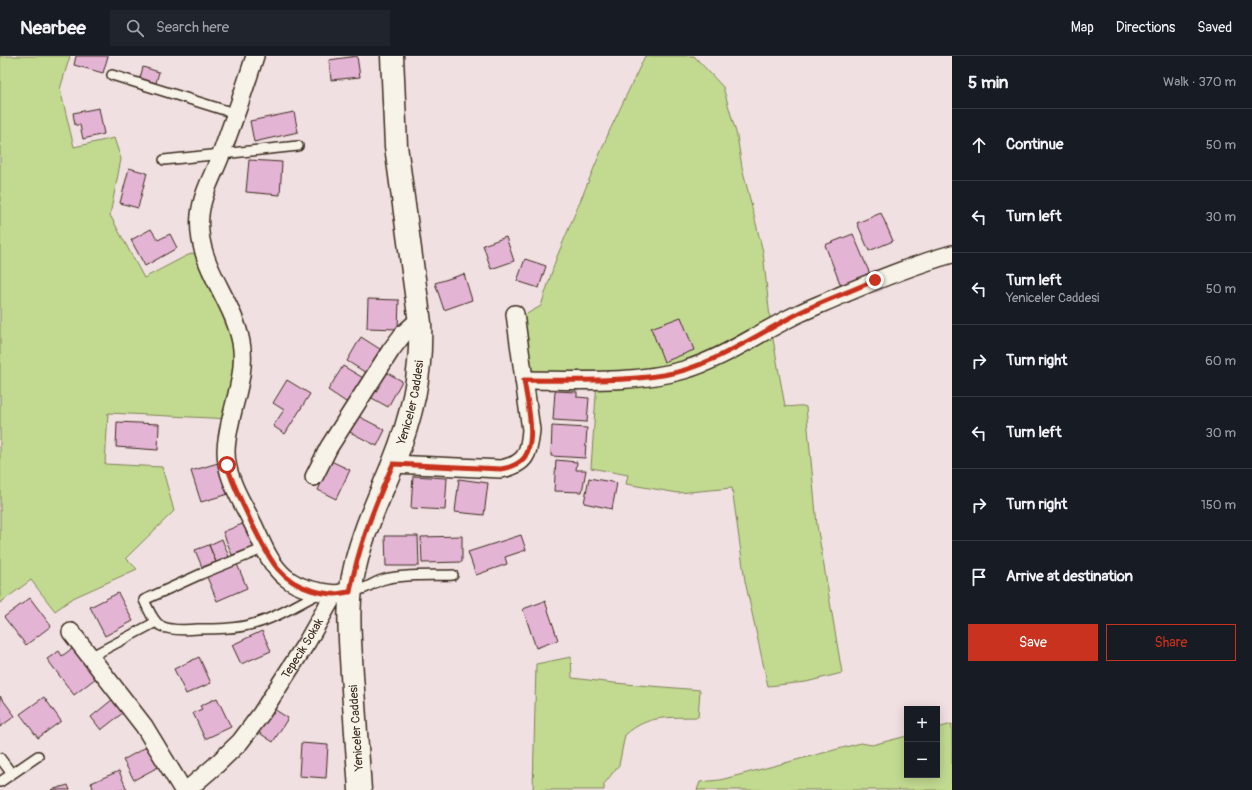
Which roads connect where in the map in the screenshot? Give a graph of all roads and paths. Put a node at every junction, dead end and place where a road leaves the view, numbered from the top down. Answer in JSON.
{"nodes":[{"id":1,"x":255,"y":56,"type":"edge"},
{"id":2,"x":392,"y":56,"type":"edge"},
{"id":3,"x":112,"y":76,"type":"dead end"},
{"id":4,"x":236,"y":114,"type":"junction"},
{"id":5,"x":298,"y":146,"type":"dead end"},
{"id":6,"x":222,"y":154,"type":"junction"},
{"id":7,"x":164,"y":160,"type":"dead end"},
{"id":8,"x":952,"y":254,"type":"edge"},
{"id":9,"x":516,"y":314,"type":"dead end"},
{"id":10,"x":420,"y":323,"type":"junction"},
{"id":11,"x":524,"y":380,"type":"junction"},
{"id":12,"x":393,"y":464,"type":"junction"},
{"id":13,"x":314,"y":477,"type":"dead end"},
{"id":14,"x":265,"y":548,"type":"junction"},
{"id":15,"x":453,"y":575,"type":"dead end"},
{"id":16,"x":336,"y":593,"type":"junction"},
{"id":17,"x":156,"y":622,"type":"junction"},
{"id":18,"x":71,"y":632,"type":"dead end"},
{"id":19,"x":90,"y":657,"type":"junction"},
{"id":20,"x":38,"y":756,"type":"dead end"},
{"id":21,"x":0,"y":758,"type":"edge"},
{"id":22,"x":12,"y":774,"type":"junction"},
{"id":23,"x":0,"y":782,"type":"edge"},
{"id":24,"x":183,"y":790,"type":"edge"},
{"id":25,"x":187,"y":790,"type":"edge"},
{"id":26,"x":360,"y":790,"type":"edge"}],
"edges":[{"from":1,"to":4,"type":"street"},
{"from":2,"to":10,"type":"street","name":"Yeniceler Caddesi"},
{"from":3,"to":4,"type":"lane"},
{"from":4,"to":6,"type":"street"},
{"from":5,"to":6,"type":"lane"},
{"from":6,"to":7,"type":"lane"},
{"from":6,"to":14,"type":"street"},
{"from":8,"to":11,"type":"street"},
{"from":9,"to":11,"type":"street"},
{"from":10,"to":12,"type":"street","name":"Yeniceler Caddesi"},
{"from":10,"to":13,"type":"street"},
{"from":11,"to":12,"type":"street"},
{"from":12,"to":16,"type":"street","name":"Yeniceler Caddesi"},
{"from":14,"to":16,"type":"street"},
{"from":14,"to":17,"type":"lane"},
{"from":15,"to":16,"type":"lane"},
{"from":16,"to":17,"type":"lane"},
{"from":16,"to":25,"type":"street","name":"Tepecik Sokak"},
{"from":16,"to":26,"type":"street","name":"Yeniceler Caddesi"},
{"from":17,"to":19,"type":"lane"},
{"from":18,"to":19,"type":"street"},
{"from":19,"to":24,"type":"street"},
{"from":20,"to":22,"type":"lane"},
{"from":21,"to":22,"type":"lane"},
{"from":22,"to":23,"type":"lane"}]}
